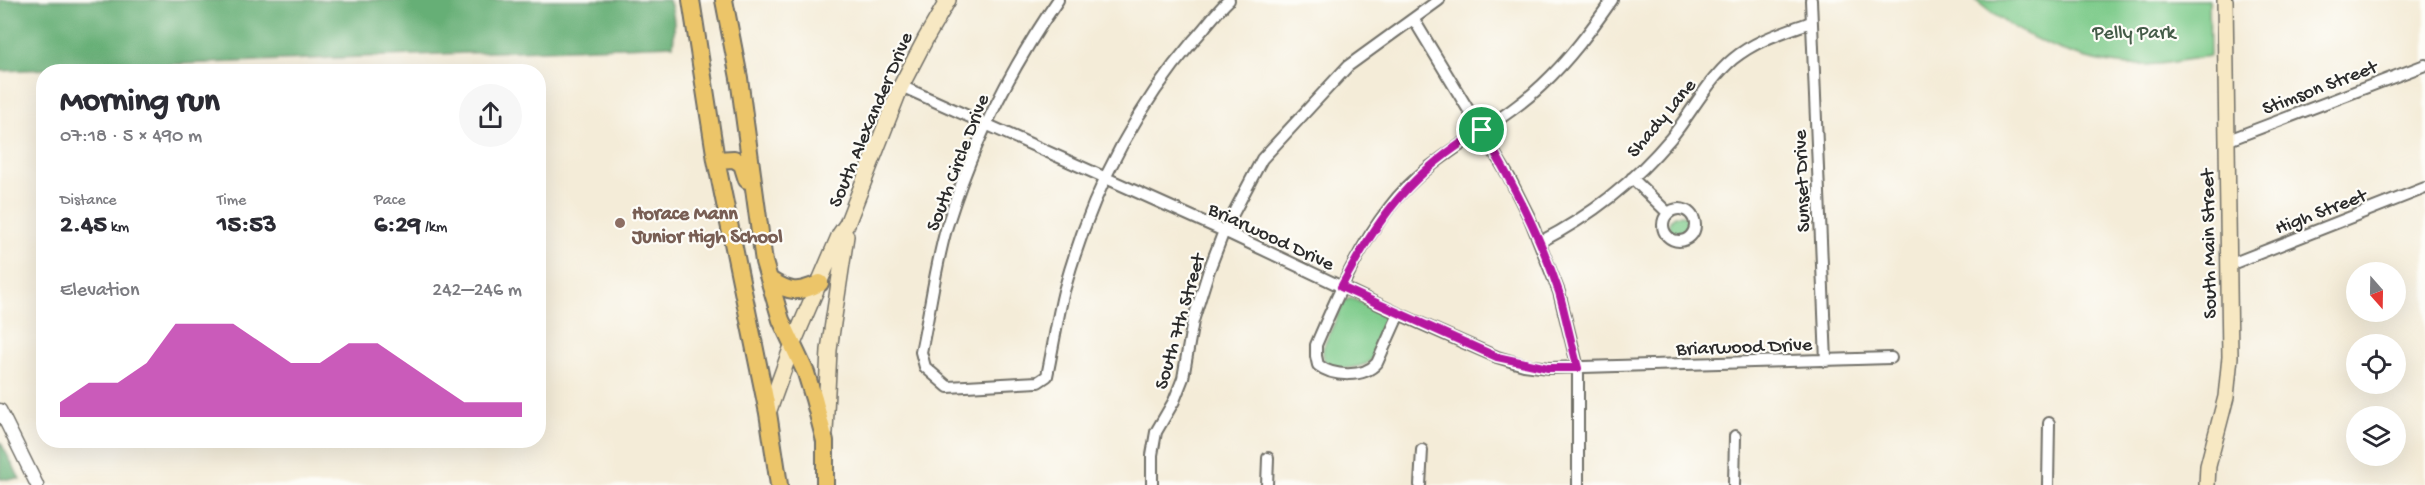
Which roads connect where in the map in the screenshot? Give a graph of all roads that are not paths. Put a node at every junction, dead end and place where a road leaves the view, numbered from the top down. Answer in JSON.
{"nodes":[{"id":1,"x":691,"y":0,"type":"edge"},
{"id":2,"x":724,"y":0,"type":"edge"},
{"id":3,"x":948,"y":0,"type":"edge"},
{"id":4,"x":1058,"y":0,"type":"edge"},
{"id":5,"x":1229,"y":0,"type":"edge"},
{"id":6,"x":1439,"y":0,"type":"edge"},
{"id":7,"x":1612,"y":0,"type":"edge"},
{"id":8,"x":1811,"y":0,"type":"edge"},
{"id":9,"x":2225,"y":0,"type":"edge"},
{"id":10,"x":1413,"y":20,"type":"junction"},
{"id":11,"x":1811,"y":22,"type":"junction"},
{"id":12,"x":2425,"y":65,"type":"edge"},
{"id":13,"x":902,"y":87,"type":"junction"},
{"id":14,"x":986,"y":124,"type":"junction"},
{"id":15,"x":1482,"y":130,"type":"junction"},
{"id":16,"x":2226,"y":141,"type":"junction"},
{"id":17,"x":716,"y":160,"type":"junction"},
{"id":18,"x":1632,"y":178,"type":"junction"},
{"id":19,"x":1104,"y":179,"type":"junction"},
{"id":20,"x":2425,"y":188,"type":"edge"},
{"id":21,"x":756,"y":204,"type":"junction"},
{"id":22,"x":1668,"y":213,"type":"dead end"},
{"id":23,"x":847,"y":224,"type":"junction"},
{"id":24,"x":1224,"y":231,"type":"junction"},
{"id":25,"x":1540,"y":242,"type":"junction"},
{"id":26,"x":2229,"y":265,"type":"junction"},
{"id":27,"x":770,"y":280,"type":"junction"},
{"id":28,"x":820,"y":282,"type":"junction"},
{"id":29,"x":1341,"y":287,"type":"junction"},
{"id":30,"x":1399,"y":314,"type":"junction"},
{"id":31,"x":792,"y":346,"type":"junction"},
{"id":32,"x":1891,"y":358,"type":"dead end"},
{"id":33,"x":1826,"y":361,"type":"junction"},
{"id":34,"x":1578,"y":368,"type":"junction"},
{"id":35,"x":0,"y":410,"type":"edge"},
{"id":36,"x":768,"y":413,"type":"junction"},
{"id":37,"x":2049,"y":423,"type":"dead end"},
{"id":38,"x":1735,"y":436,"type":"dead end"},
{"id":39,"x":825,"y":441,"type":"junction"},
{"id":40,"x":1422,"y":450,"type":"dead end"},
{"id":41,"x":1268,"y":458,"type":"dead end"},
{"id":42,"x":37,"y":485,"type":"edge"},
{"id":43,"x":779,"y":485,"type":"edge"},
{"id":44,"x":825,"y":485,"type":"edge"},
{"id":45,"x":1152,"y":485,"type":"edge"},
{"id":46,"x":1267,"y":485,"type":"edge"},
{"id":47,"x":1420,"y":485,"type":"edge"},
{"id":48,"x":1578,"y":485,"type":"edge"},
{"id":49,"x":1734,"y":485,"type":"edge"},
{"id":50,"x":2048,"y":485,"type":"edge"},
{"id":51,"x":2207,"y":485,"type":"edge"}],
"edges":[{"from":1,"to":17,"type":"main road"},
{"from":2,"to":21,"type":"main road"},
{"from":3,"to":13,"type":"main road","name":"South Alexander Drive"},
{"from":4,"to":14,"type":"street","name":"South Circle Drive"},
{"from":5,"to":19,"type":"street"},
{"from":6,"to":10,"type":"street","name":"South 7th Street"},
{"from":7,"to":15,"type":"street"},
{"from":8,"to":11,"type":"street","name":"Sunset Drive"},
{"from":9,"to":16,"type":"main road","name":"South Main Street"},
{"from":10,"to":15,"type":"street"},
{"from":10,"to":24,"type":"street","name":"South 7th Street"},
{"from":11,"to":18,"type":"street","name":"Shady Lane"},
{"from":11,"to":33,"type":"street","name":"Sunset Drive"},
{"from":12,"to":16,"type":"street","name":"Stimson Street"},
{"from":13,"to":14,"type":"street","name":"Briarwood Drive"},
{"from":13,"to":23,"type":"main road","name":"South Alexander Drive"},
{"from":14,"to":19,"type":"street","name":"Briarwood Drive"},
{"from":14,"to":19,"type":"street","name":"South Circle Drive"},
{"from":15,"to":25,"type":"street"},
{"from":15,"to":29,"type":"street"},
{"from":16,"to":26,"type":"main road","name":"South Main Street"},
{"from":17,"to":21,"type":"main road"},
{"from":17,"to":36,"type":"main road"},
{"from":18,"to":22,"type":"street"},
{"from":18,"to":25,"type":"street","name":"Shady Lane"},
{"from":19,"to":24,"type":"street","name":"Briarwood Drive"},
{"from":20,"to":26,"type":"street","name":"High Street"},
{"from":21,"to":27,"type":"main road"},
{"from":23,"to":28,"type":"main road","name":"South Alexander Drive"},
{"from":23,"to":39,"type":"main road","name":"South Alexander Drive"},
{"from":24,"to":29,"type":"street","name":"Briarwood Drive"},
{"from":24,"to":45,"type":"street","name":"South 7th Street"},
{"from":25,"to":34,"type":"street"},
{"from":26,"to":51,"type":"main road","name":"South Main Street"},
{"from":27,"to":28,"type":"main road"},
{"from":27,"to":31,"type":"main road"},
{"from":28,"to":31,"type":"main road","name":"South Alexander Drive"},
{"from":29,"to":30,"type":"street","name":"Briarwood Drive"},
{"from":29,"to":30,"type":"street"},
{"from":30,"to":34,"type":"street","name":"Briarwood Drive"},
{"from":31,"to":36,"type":"main road","name":"South Alexander Drive"},
{"from":31,"to":39,"type":"main road"},
{"from":32,"to":33,"type":"street","name":"Briarwood Drive"},
{"from":33,"to":34,"type":"street","name":"Briarwood Drive"},
{"from":34,"to":48,"type":"street"},
{"from":35,"to":42,"type":"street"},
{"from":36,"to":43,"type":"main road","name":"South Alexander Drive"},
{"from":37,"to":50,"type":"street"},
{"from":38,"to":49,"type":"street"},
{"from":39,"to":44,"type":"main road","name":"South Alexander Drive"},
{"from":40,"to":47,"type":"street"},
{"from":41,"to":46,"type":"street"}]}
